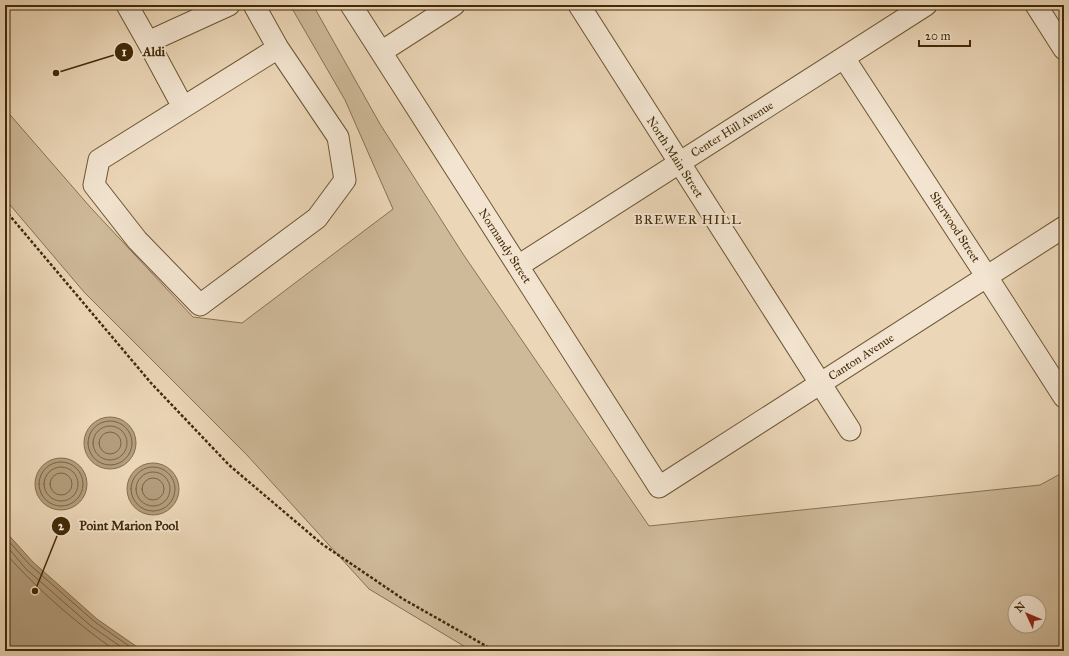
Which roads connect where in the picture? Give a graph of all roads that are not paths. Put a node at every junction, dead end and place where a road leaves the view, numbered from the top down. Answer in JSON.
{"nodes":[{"id":1,"x":127,"y":5,"type":"edge"},
{"id":2,"x":229,"y":5,"type":"edge"},
{"id":3,"x":254,"y":5,"type":"edge"},
{"id":4,"x":351,"y":5,"type":"edge"},
{"id":5,"x":454,"y":5,"type":"edge"},
{"id":6,"x":578,"y":5,"type":"edge"},
{"id":7,"x":926,"y":5,"type":"edge"},
{"id":8,"x":1036,"y":5,"type":"edge"},
{"id":9,"x":148,"y":42,"type":"junction"},
{"id":10,"x":278,"y":48,"type":"junction"},
{"id":11,"x":1064,"y":49,"type":"edge"},
{"id":12,"x":381,"y":52,"type":"junction"},
{"id":13,"x":844,"y":58,"type":"junction"},
{"id":14,"x":183,"y":107,"type":"junction"},
{"id":15,"x":679,"y":163,"type":"junction"},
{"id":16,"x":1064,"y":227,"type":"edge"},
{"id":17,"x":518,"y":266,"type":"junction"},
{"id":18,"x":987,"y":276,"type":"junction"},
{"id":19,"x":820,"y":383,"type":"junction"},
{"id":20,"x":1064,"y":397,"type":"edge"},
{"id":21,"x":850,"y":430,"type":"dead end"},
{"id":22,"x":659,"y":487,"type":"joint"}],
"edges":[{"from":1,"to":9,"type":"street"},
{"from":2,"to":9,"type":"street"},
{"from":3,"to":10,"type":"street"},
{"from":4,"to":12,"type":"street","name":"Normandy Street"},
{"from":5,"to":12,"type":"street"},
{"from":6,"to":15,"type":"street","name":"North Main Street"},
{"from":7,"to":13,"type":"street","name":"Center Hill Avenue"},
{"from":8,"to":11,"type":"street"},
{"from":9,"to":14,"type":"street"},
{"from":10,"to":14,"type":"street"},
{"from":10,"to":14,"type":"street"},
{"from":12,"to":17,"type":"street","name":"Normandy Street"},
{"from":13,"to":15,"type":"street","name":"Center Hill Avenue"},
{"from":13,"to":18,"type":"street","name":"Sherwood Street"},
{"from":15,"to":17,"type":"street","name":"Center Hill Avenue"},
{"from":15,"to":19,"type":"street","name":"North Main Street"},
{"from":16,"to":18,"type":"street","name":"Canton Avenue"},
{"from":17,"to":22,"type":"street","name":"Normandy Street"},
{"from":18,"to":19,"type":"street","name":"Canton Avenue"},
{"from":18,"to":20,"type":"street","name":"Sherwood Street"},
{"from":19,"to":21,"type":"street","name":"North Main Street"},
{"from":19,"to":22,"type":"street","name":"Canton Avenue"}]}
